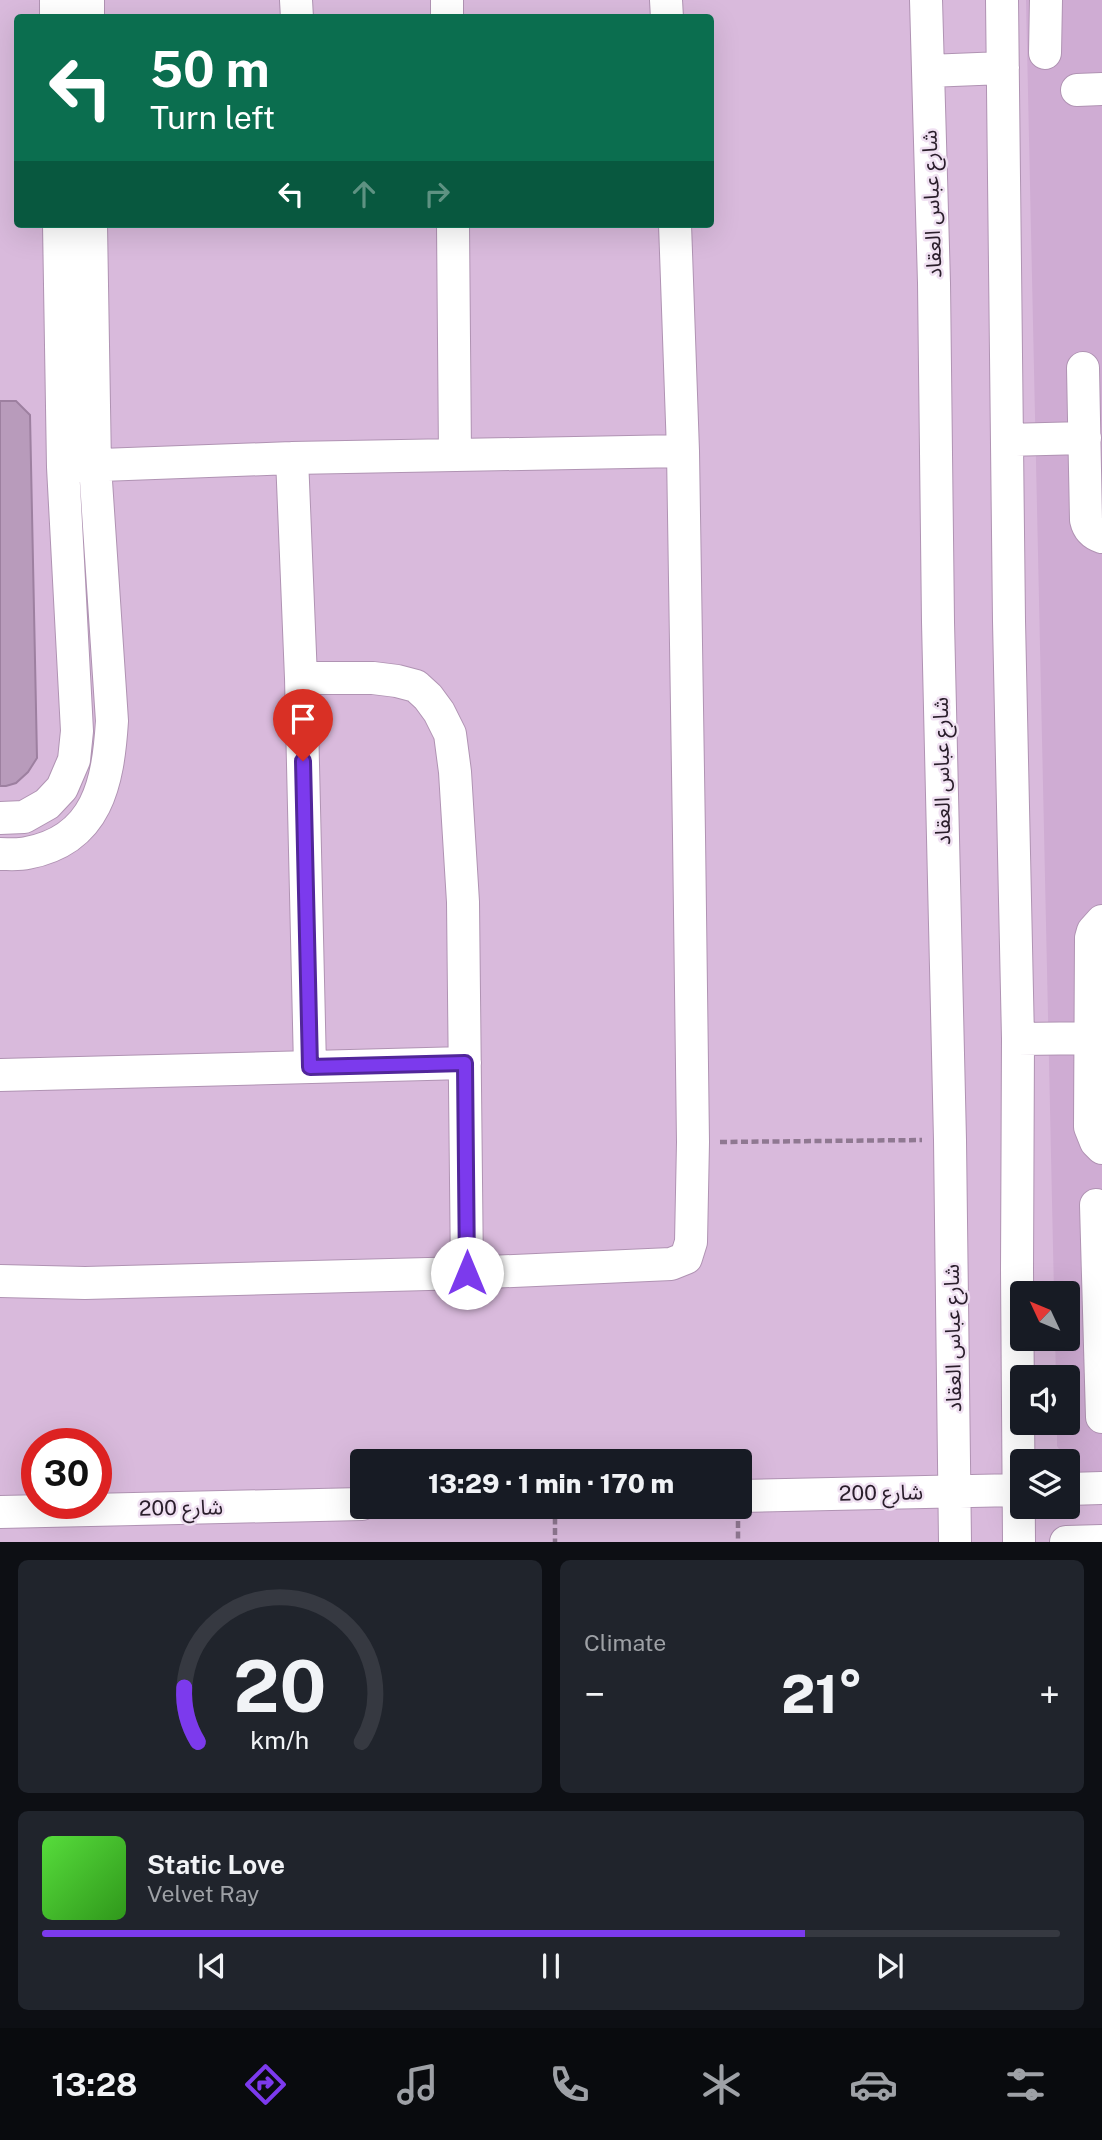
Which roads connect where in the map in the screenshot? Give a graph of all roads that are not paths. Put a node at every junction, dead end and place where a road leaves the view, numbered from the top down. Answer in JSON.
{"nodes":[{"id":1,"x":926,"y":0,"type":"edge"},
{"id":2,"x":1002,"y":0,"type":"edge"},
{"id":3,"x":1046,"y":0,"type":"edge"},
{"id":4,"x":1045,"y":53,"type":"dead end"},
{"id":5,"x":1003,"y":68,"type":"junction"},
{"id":6,"x":928,"y":71,"type":"junction"},
{"id":7,"x":59,"y":228,"type":"edge"},
{"id":8,"x":91,"y":228,"type":"edge"},
{"id":9,"x":453,"y":228,"type":"edge"},
{"id":10,"x":675,"y":228,"type":"edge"},
{"id":11,"x":1083,"y":368,"type":"dead end"},
{"id":12,"x":1085,"y":438,"type":"junction"},
{"id":13,"x":1007,"y":440,"type":"junction"},
{"id":14,"x":683,"y":451,"type":"junction"},
{"id":15,"x":455,"y":455,"type":"junction"},
{"id":16,"x":292,"y":458,"type":"junction"},
{"id":17,"x":95,"y":466,"type":"junction"},
{"id":18,"x":62,"y":467,"type":"junction"},
{"id":19,"x":1102,"y":537,"type":"edge"},
{"id":20,"x":301,"y":677,"type":"junction"},
{"id":21,"x":0,"y":818,"type":"edge"},
{"id":22,"x":0,"y":854,"type":"edge"},
{"id":23,"x":1102,"y":921,"type":"edge"},
{"id":24,"x":1096,"y":1038,"type":"edge"},
{"id":25,"x":1018,"y":1039,"type":"junction"},
{"id":26,"x":465,"y":1063,"type":"junction"},
{"id":27,"x":310,"y":1067,"type":"junction"},
{"id":28,"x":0,"y":1075,"type":"edge"},
{"id":29,"x":1102,"y":1148,"type":"edge"},
{"id":30,"x":1096,"y":1205,"type":"dead end"},
{"id":31,"x":467,"y":1273,"type":"junction"},
{"id":32,"x":0,"y":1281,"type":"edge"},
{"id":33,"x":1102,"y":1417,"type":"edge"},
{"id":34,"x":1020,"y":1449,"type":"edge"},
{"id":35,"x":1102,"y":1488,"type":"edge"},
{"id":36,"x":1080,"y":1489,"type":"edge"},
{"id":37,"x":1010,"y":1490,"type":"edge"},
{"id":38,"x":954,"y":1492,"type":"junction"},
{"id":39,"x":752,"y":1496,"type":"edge"},
{"id":40,"x":350,"y":1504,"type":"edge"},
{"id":41,"x":0,"y":1512,"type":"edge"},
{"id":42,"x":1019,"y":1519,"type":"edge"},
{"id":43,"x":1102,"y":1541,"type":"edge"},
{"id":44,"x":955,"y":1542,"type":"edge"},
{"id":45,"x":1019,"y":1542,"type":"edge"},
{"id":46,"x":1066,"y":1542,"type":"edge"}],
"edges":[{"from":1,"to":6,"type":"street","name":"شارع عباس العقاد"},
{"from":2,"to":5,"type":"street"},
{"from":3,"to":4,"type":"street"},
{"from":5,"to":6,"type":"street"},
{"from":5,"to":13,"type":"street"},
{"from":6,"to":38,"type":"street","name":"شارع عباس العقاد"},
{"from":7,"to":18,"type":"street"},
{"from":8,"to":17,"type":"street"},
{"from":9,"to":15,"type":"street"},
{"from":10,"to":14,"type":"street"},
{"from":11,"to":12,"type":"street"},
{"from":12,"to":13,"type":"street"},
{"from":12,"to":19,"type":"street"},
{"from":13,"to":25,"type":"street"},
{"from":14,"to":15,"type":"street"},
{"from":14,"to":31,"type":"street"},
{"from":15,"to":16,"type":"street"},
{"from":16,"to":17,"type":"street"},
{"from":16,"to":20,"type":"street"},
{"from":17,"to":18,"type":"street"},
{"from":17,"to":22,"type":"street"},
{"from":18,"to":21,"type":"street"},
{"from":20,"to":26,"type":"street"},
{"from":20,"to":27,"type":"street"},
{"from":23,"to":24,"type":"street"},
{"from":24,"to":25,"type":"street"},
{"from":24,"to":29,"type":"street"},
{"from":25,"to":34,"type":"street"},
{"from":26,"to":27,"type":"street"},
{"from":26,"to":31,"type":"street"},
{"from":27,"to":28,"type":"street"},
{"from":30,"to":33,"type":"street"},
{"from":31,"to":32,"type":"street"},
{"from":35,"to":36,"type":"street"},
{"from":37,"to":38,"type":"street","name":"شارع 200"},
{"from":38,"to":39,"type":"street","name":"شارع 200"},
{"from":38,"to":44,"type":"street","name":"شارع عباس العقاد"},
{"from":40,"to":41,"type":"street","name":"شارع 200"},
{"from":42,"to":45,"type":"street"},
{"from":43,"to":46,"type":"street"}]}
